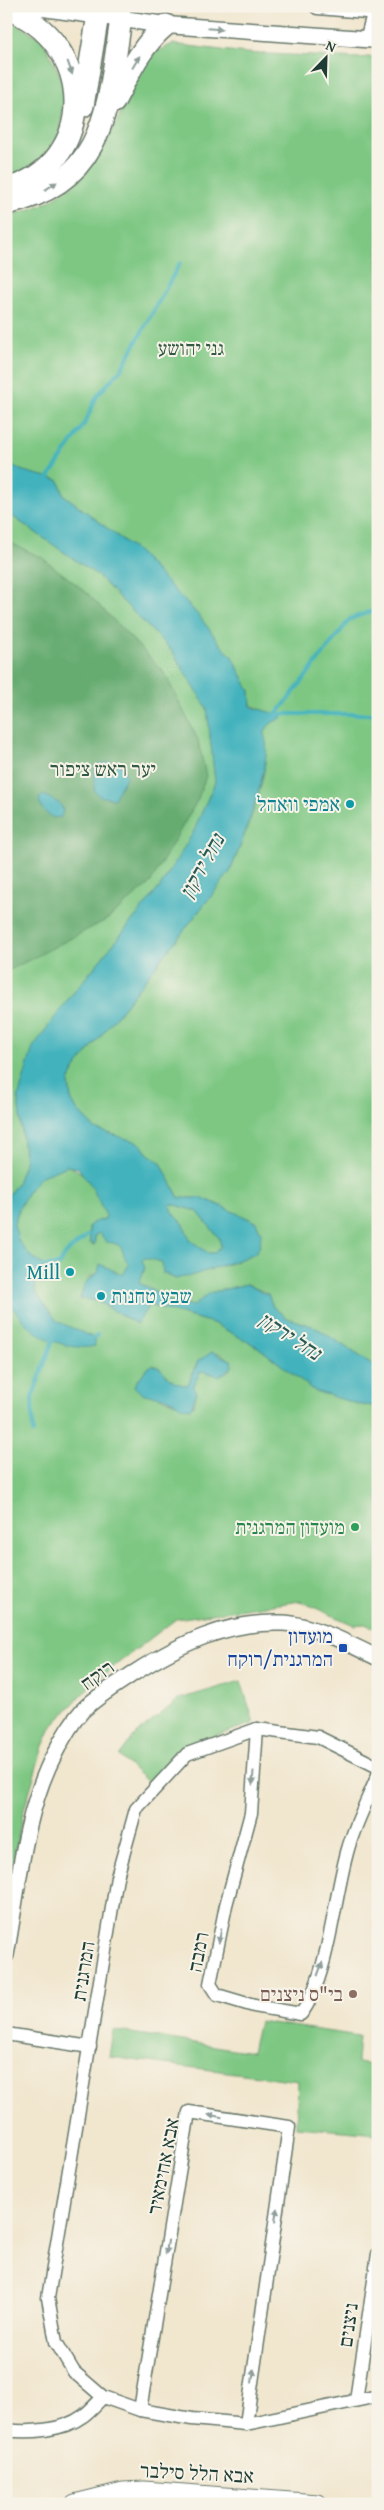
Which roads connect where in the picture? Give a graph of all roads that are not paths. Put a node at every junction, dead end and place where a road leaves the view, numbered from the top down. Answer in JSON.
{"nodes":[{"id":1,"x":29,"y":6,"type":"edge"},
{"id":2,"x":318,"y":6,"type":"edge"},
{"id":3,"x":6,"y":9,"type":"edge"},
{"id":4,"x":370,"y":9,"type":"edge"},
{"id":5,"x":100,"y":11,"type":"edge"},
{"id":6,"x":120,"y":12,"type":"edge"},
{"id":7,"x":166,"y":25,"type":"junction"},
{"id":8,"x":372,"y":40,"type":"edge"},
{"id":9,"x":97,"y":136,"type":"junction"},
{"id":10,"x":34,"y":177,"type":"junction"},
{"id":11,"x":6,"y":190,"type":"edge"},
{"id":12,"x":6,"y":204,"type":"edge"},
{"id":13,"x":378,"y":1658,"type":"edge"},
{"id":14,"x":256,"y":1729,"type":"junction"},
{"id":15,"x":378,"y":1767,"type":"edge"},
{"id":16,"x":378,"y":1775,"type":"edge"},
{"id":17,"x":6,"y":1955,"type":"edge"},
{"id":18,"x":6,"y":2034,"type":"edge"},
{"id":19,"x":90,"y":2047,"type":"junction"},
{"id":20,"x":378,"y":2254,"type":"edge"},
{"id":21,"x":378,"y":2396,"type":"edge"},
{"id":22,"x":103,"y":2397,"type":"junction"},
{"id":23,"x":356,"y":2400,"type":"junction"},
{"id":24,"x":140,"y":2410,"type":"junction"},
{"id":25,"x":246,"y":2424,"type":"junction"},
{"id":26,"x":6,"y":2430,"type":"edge"},
{"id":27,"x":75,"y":2504,"type":"edge"},
{"id":28,"x":318,"y":2504,"type":"edge"}],
"edges":[{"from":1,"to":5,"type":"main road"},
{"from":2,"to":4,"type":"main road"},
{"from":3,"to":10,"type":"highway","one_way":true},
{"from":4,"to":8,"type":"street"},
{"from":5,"to":6,"type":"main road"},
{"from":5,"to":10,"type":"highway"},
{"from":6,"to":7,"type":"main road"},
{"from":6,"to":9,"type":"highway"},
{"from":7,"to":8,"type":"main road","one_way":true},
{"from":9,"to":7,"type":"highway","one_way":true},
{"from":12,"to":9,"type":"highway","one_way":true},
{"from":10,"to":11,"type":"highway"},
{"from":13,"to":17,"type":"street","name":"רוקח"},
{"from":14,"to":15,"type":"street","name":"המרגנית"},
{"from":14,"to":16,"type":"street","name":"רמבה","one_way":true},
{"from":14,"to":19,"type":"street","name":"המרגנית"},
{"from":18,"to":19,"type":"street"},
{"from":19,"to":22,"type":"street","name":"המרגנית"},
{"from":20,"to":23,"type":"street","name":"ניצנים"},
{"from":21,"to":23,"type":"street"},
{"from":22,"to":24,"type":"street"},
{"from":22,"to":26,"type":"street"},
{"from":23,"to":25,"type":"street"},
{"from":24,"to":25,"type":"street"},
{"from":25,"to":24,"type":"street","name":"אבא אחימאיר","one_way":true},
{"from":27,"to":28,"type":"main road","name":"אבא הלל סילבר"}]}
